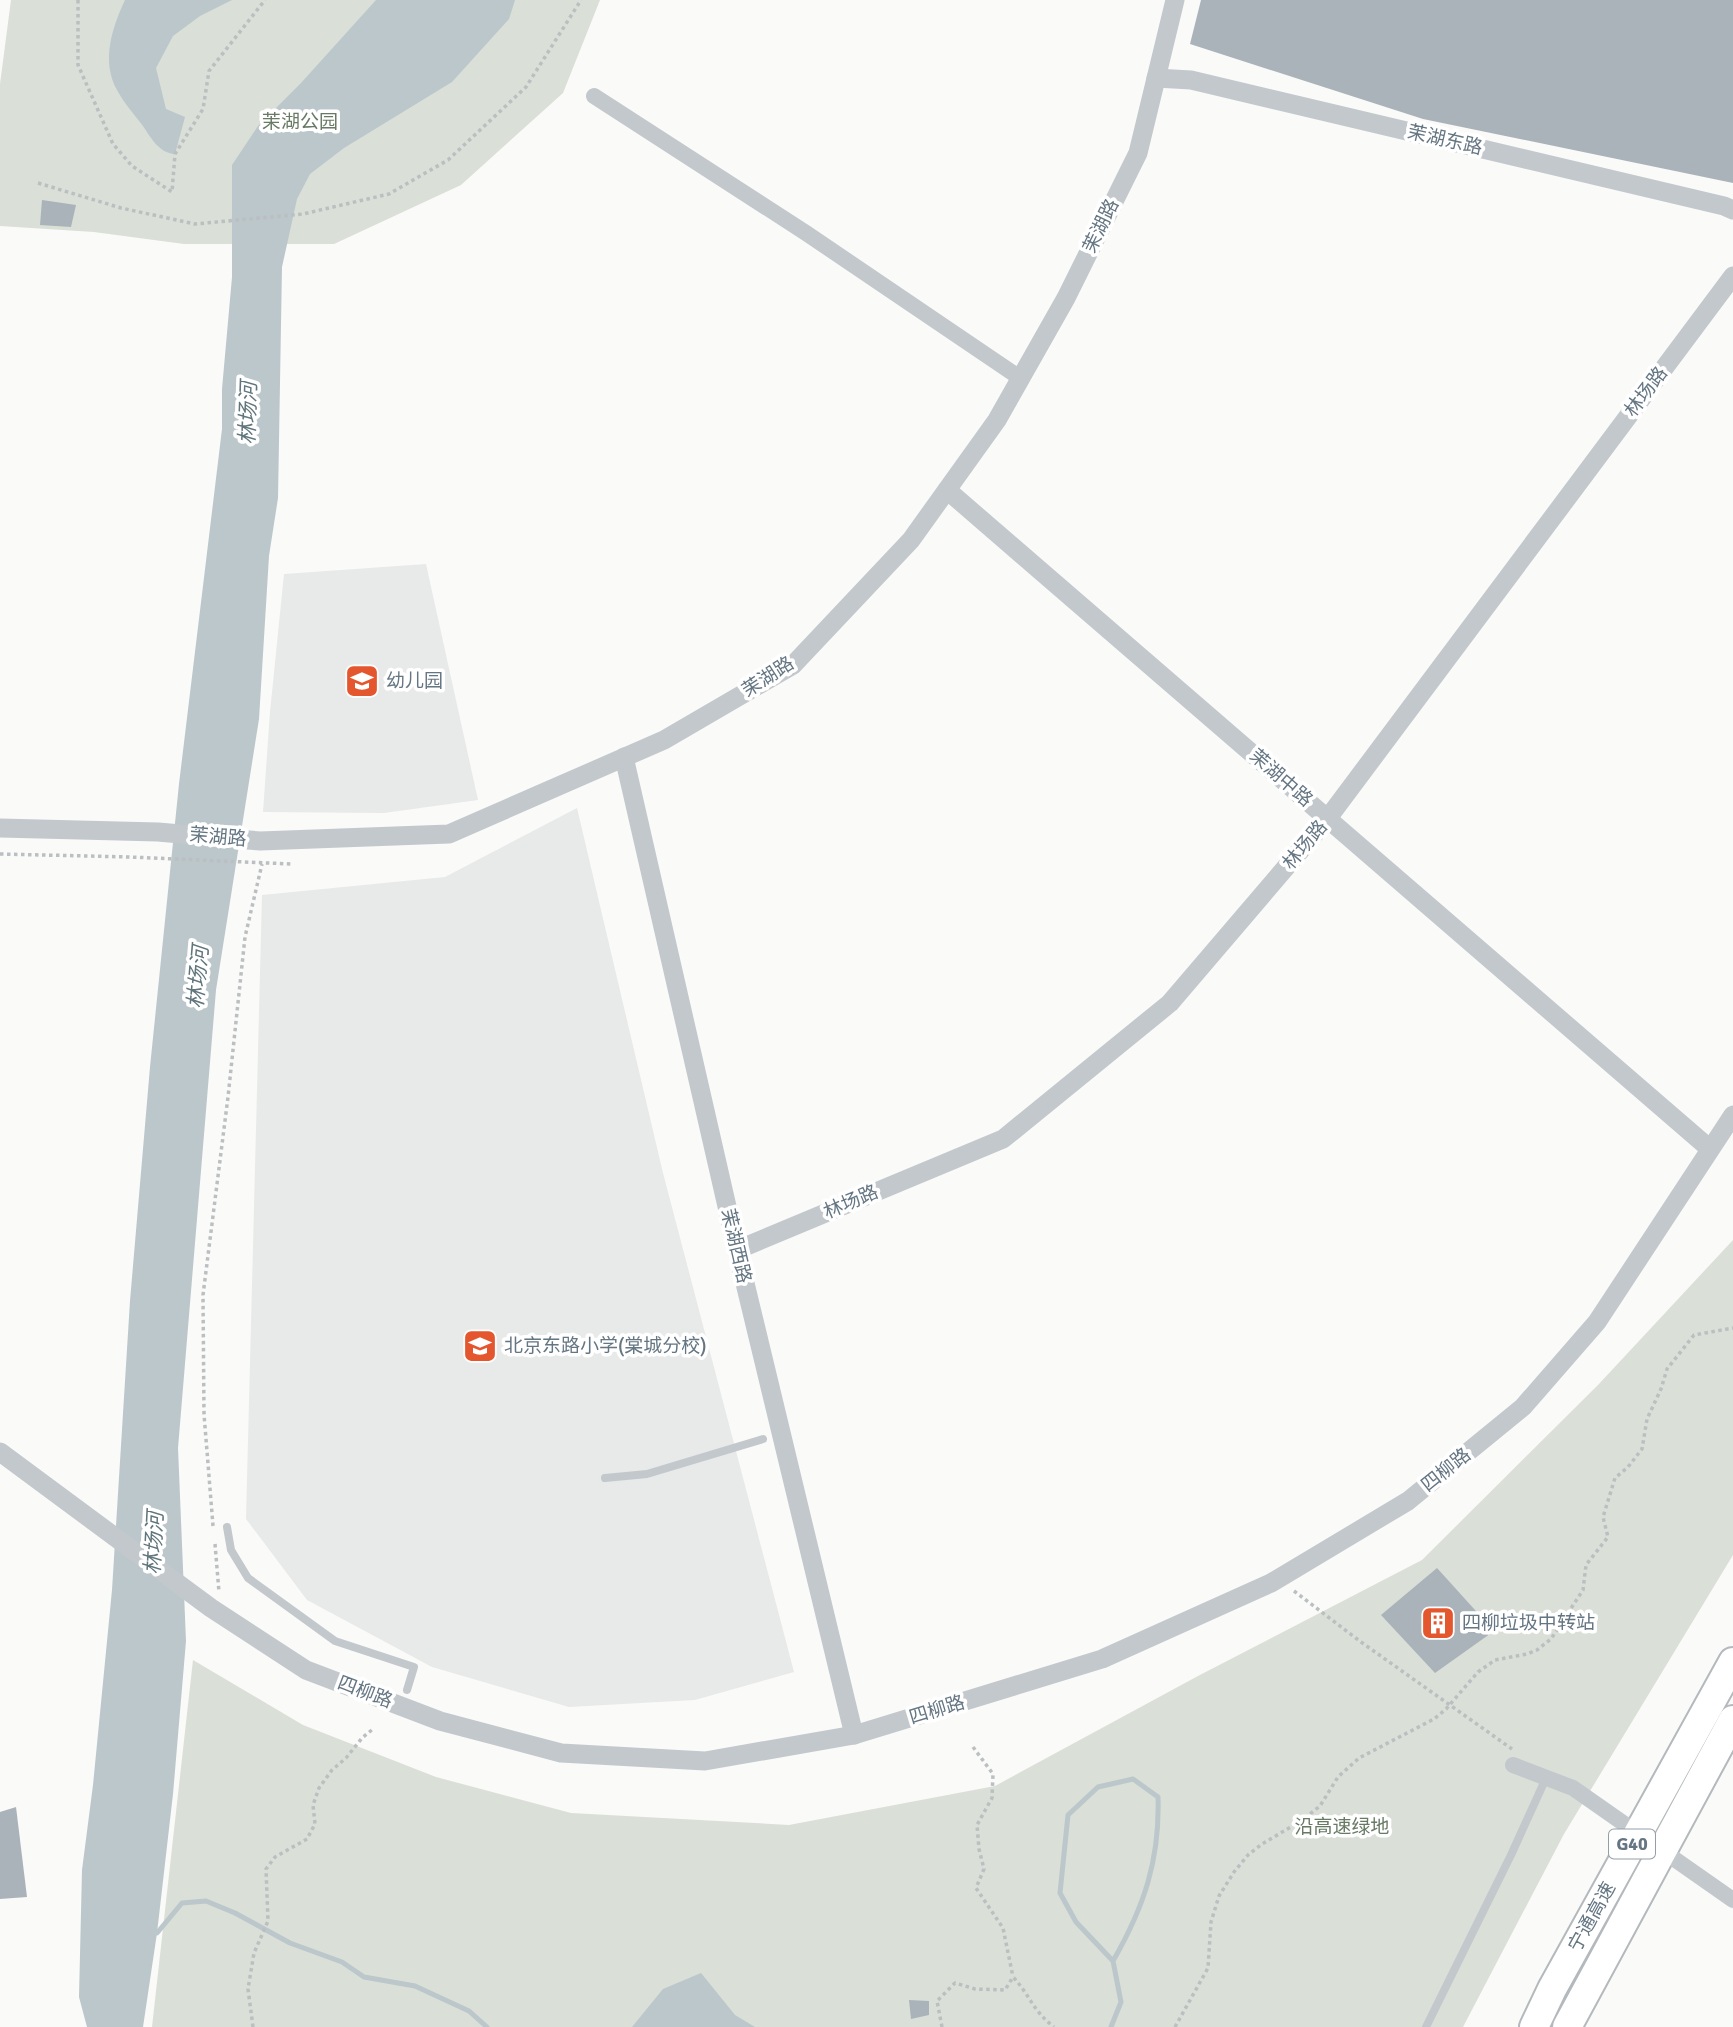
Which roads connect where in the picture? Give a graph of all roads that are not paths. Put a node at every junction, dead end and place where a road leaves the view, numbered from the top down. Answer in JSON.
{"nodes":[{"id":1,"x":1175,"y":0,"type":"edge"},
{"id":2,"x":1156,"y":78,"type":"junction"},
{"id":3,"x":594,"y":96,"type":"dead end"},
{"id":4,"x":1733,"y":210,"type":"edge"},
{"id":5,"x":1733,"y":276,"type":"edge"},
{"id":6,"x":1020,"y":378,"type":"junction"},
{"id":7,"x":947,"y":489,"type":"junction"},
{"id":8,"x":624,"y":757,"type":"junction"},
{"id":9,"x":1328,"y":818,"type":"junction"},
{"id":10,"x":0,"y":828,"type":"edge"},
{"id":11,"x":1733,"y":1115,"type":"edge"},
{"id":12,"x":1710,"y":1149,"type":"junction"},
{"id":13,"x":737,"y":1250,"type":"junction"},
{"id":14,"x":763,"y":1439,"type":"dead end"},
{"id":15,"x":0,"y":1452,"type":"edge"},
{"id":16,"x":606,"y":1478,"type":"dead end"},
{"id":17,"x":226,"y":1527,"type":"dead end"},
{"id":18,"x":1733,"y":1662,"type":"edge"},
{"id":19,"x":407,"y":1690,"type":"dead end"},
{"id":20,"x":1733,"y":1720,"type":"edge"},
{"id":21,"x":854,"y":1735,"type":"junction"},
{"id":22,"x":1514,"y":1758,"type":"road end"},
{"id":23,"x":1548,"y":1773,"type":"dead end"},
{"id":24,"x":1638,"y":1833,"type":"junction"},
{"id":25,"x":1662,"y":1850,"type":"junction"},
{"id":26,"x":1733,"y":1900,"type":"edge"},
{"id":27,"x":1426,"y":2027,"type":"edge"},
{"id":28,"x":1534,"y":2027,"type":"edge"},
{"id":29,"x":1567,"y":2027,"type":"edge"}],
"edges":[{"from":1,"to":2,"type":"street","name":"茉湖路"},
{"from":2,"to":4,"type":"street","name":"茉湖东路"},
{"from":2,"to":6,"type":"street","name":"茉湖路"},
{"from":3,"to":6,"type":"street"},
{"from":5,"to":9,"type":"street","name":"林场路"},
{"from":6,"to":7,"type":"street","name":"茉湖路"},
{"from":7,"to":8,"type":"street","name":"茉湖路"},
{"from":7,"to":9,"type":"street","name":"茉湖中路"},
{"from":8,"to":10,"type":"street","name":"茉湖路"},
{"from":8,"to":13,"type":"street","name":"茉湖西路"},
{"from":9,"to":12,"type":"street","name":"茉湖中路"},
{"from":9,"to":13,"type":"street","name":"林场路"},
{"from":11,"to":12,"type":"street","name":"四柳路"},
{"from":12,"to":21,"type":"street","name":"四柳路"},
{"from":13,"to":21,"type":"street","name":"茉湖西路"},
{"from":14,"to":16,"type":"lane"},
{"from":15,"to":21,"type":"street","name":"四柳路"},
{"from":17,"to":19,"type":"lane"},
{"from":18,"to":24,"type":"highway","name":"宁通高速","number":"G40"},
{"from":20,"to":25,"type":"highway","name":"宁通高速","number":"G40"},
{"from":22,"to":24,"type":"street"},
{"from":23,"to":27,"type":"lane"},
{"from":24,"to":25,"type":"street"},
{"from":24,"to":28,"type":"highway","name":"宁通高速","number":"G40"},
{"from":25,"to":26,"type":"street"},
{"from":25,"to":29,"type":"highway","name":"宁通高速","number":"G40"}]}
